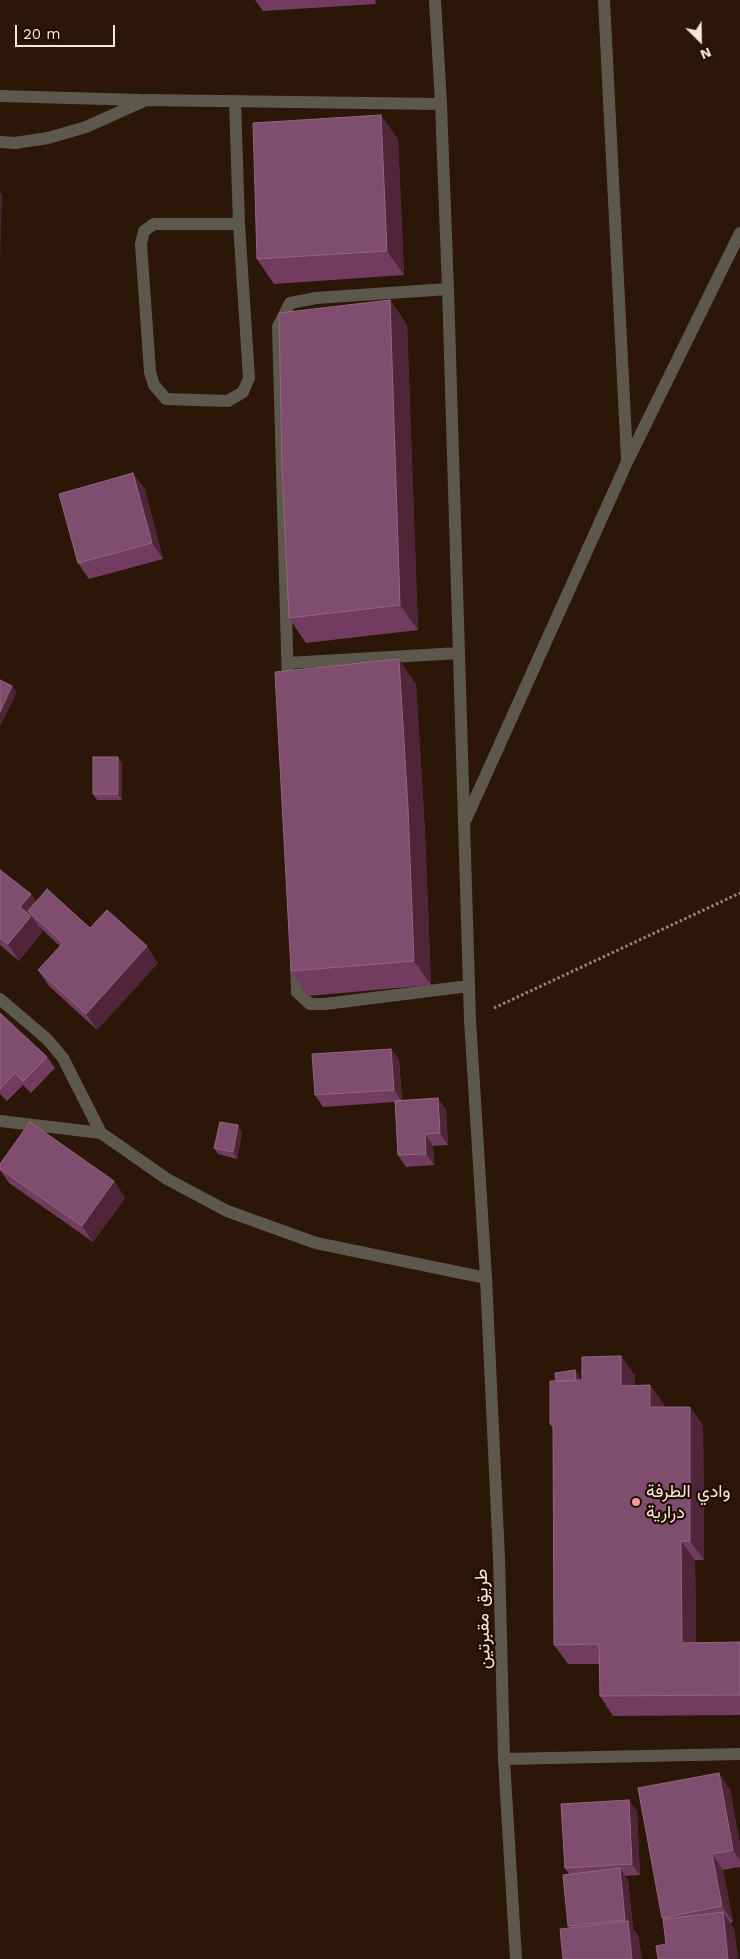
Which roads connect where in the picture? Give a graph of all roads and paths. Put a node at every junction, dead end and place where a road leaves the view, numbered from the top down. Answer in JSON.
{"nodes":[{"id":1,"x":435,"y":0,"type":"edge"},
{"id":2,"x":604,"y":0,"type":"edge"},
{"id":3,"x":0,"y":96,"type":"edge"},
{"id":4,"x":146,"y":100,"type":"junction"},
{"id":5,"x":235,"y":101,"type":"junction"},
{"id":6,"x":441,"y":104,"type":"junction"},
{"id":7,"x":0,"y":142,"type":"edge"},
{"id":8,"x":239,"y":224,"type":"junction"},
{"id":9,"x":740,"y":232,"type":"edge"},
{"id":10,"x":448,"y":289,"type":"junction"},
{"id":11,"x":627,"y":462,"type":"junction"},
{"id":12,"x":459,"y":652,"type":"junction"},
{"id":13,"x":288,"y":663,"type":"junction"},
{"id":14,"x":289,"y":702,"type":"edge"},
{"id":15,"x":464,"y":823,"type":"junction"},
{"id":16,"x":740,"y":893,"type":"edge"},
{"id":17,"x":296,"y":952,"type":"edge"},
{"id":18,"x":469,"y":986,"type":"junction"},
{"id":19,"x":0,"y":999,"type":"edge"},
{"id":20,"x":470,"y":1020,"type":"junction"},
{"id":21,"x":0,"y":1121,"type":"edge"},
{"id":22,"x":100,"y":1133,"type":"junction"},
{"id":23,"x":486,"y":1278,"type":"junction"},
{"id":24,"x":740,"y":1754,"type":"edge"},
{"id":25,"x":504,"y":1759,"type":"junction"},
{"id":26,"x":516,"y":1959,"type":"edge"}],
"edges":[{"from":1,"to":6,"type":"street","name":"طريق مقبرتين"},
{"from":2,"to":11,"type":"street"},
{"from":3,"to":4,"type":"street"},
{"from":4,"to":5,"type":"street"},
{"from":4,"to":7,"type":"street"},
{"from":5,"to":6,"type":"street"},
{"from":5,"to":8,"type":"street"},
{"from":6,"to":10,"type":"street","name":"طريق مقبرتين"},
{"from":8,"to":8,"type":"street"},
{"from":9,"to":11,"type":"street"},
{"from":10,"to":12,"type":"street","name":"طريق مقبرتين"},
{"from":10,"to":13,"type":"street"},
{"from":11,"to":15,"type":"street"},
{"from":12,"to":13,"type":"street"},
{"from":12,"to":15,"type":"street","name":"طريق مقبرتين"},
{"from":13,"to":14,"type":"street"},
{"from":15,"to":18,"type":"street","name":"طريق مقبرتين"},
{"from":16,"to":20,"type":"path"},
{"from":17,"to":18,"type":"street"},
{"from":18,"to":20,"type":"street","name":"طريق مقبرتين"},
{"from":19,"to":22,"type":"street"},
{"from":20,"to":23,"type":"street","name":"طريق مقبرتين"},
{"from":21,"to":22,"type":"street"},
{"from":22,"to":23,"type":"street"},
{"from":23,"to":25,"type":"street","name":"طريق مقبرتين"},
{"from":24,"to":25,"type":"street"},
{"from":25,"to":26,"type":"street","name":"طريق مقبرتين"}]}
